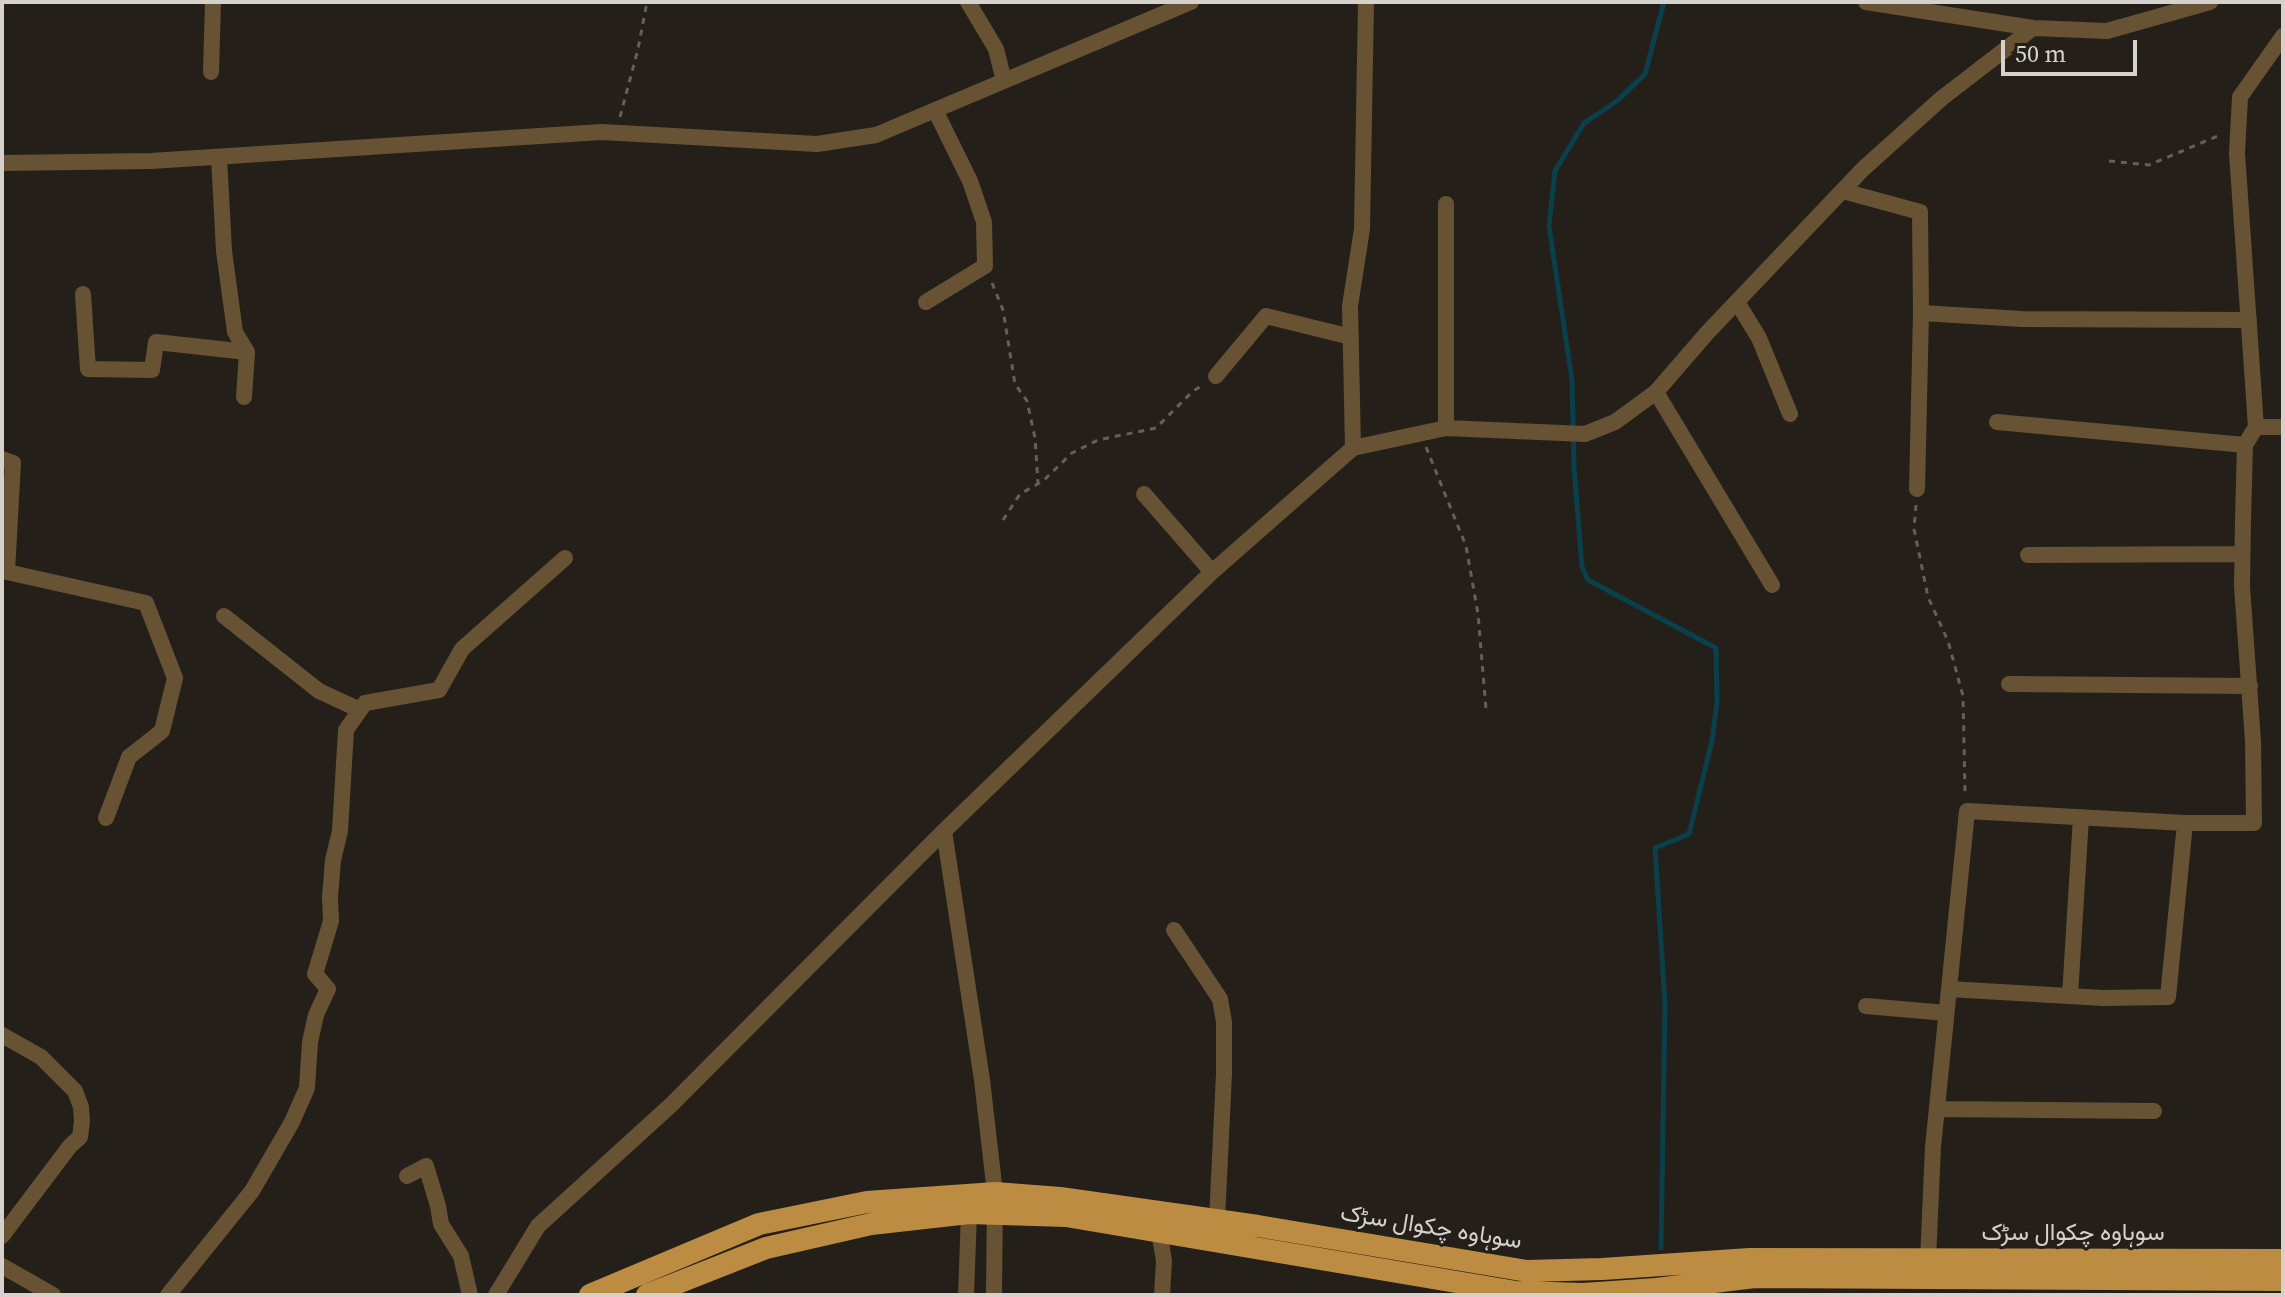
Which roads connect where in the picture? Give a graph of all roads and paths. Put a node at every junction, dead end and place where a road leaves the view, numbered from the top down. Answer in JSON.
{"nodes":[{"id":1,"x":213,"y":2,"type":"edge"},
{"id":2,"x":647,"y":2,"type":"edge"},
{"id":3,"x":968,"y":2,"type":"edge"},
{"id":4,"x":1191,"y":2,"type":"edge"},
{"id":5,"x":1366,"y":2,"type":"edge"},
{"id":6,"x":1866,"y":2,"type":"edge"},
{"id":7,"x":2210,"y":2,"type":"edge"},
{"id":8,"x":2033,"y":28,"type":"junction"},
{"id":9,"x":2283,"y":36,"type":"edge"},
{"id":10,"x":211,"y":72,"type":"dead end"},
{"id":11,"x":1004,"y":81,"type":"junction"},
{"id":12,"x":935,"y":110,"type":"junction"},
{"id":13,"x":2239,"y":127,"type":"junction"},
{"id":14,"x":616,"y":132,"type":"junction"},
{"id":15,"x":219,"y":157,"type":"junction"},
{"id":16,"x":2109,"y":161,"type":"dead end"},
{"id":17,"x":2,"y":163,"type":"edge"},
{"id":18,"x":1843,"y":191,"type":"junction"},
{"id":19,"x":1446,"y":204,"type":"dead end"},
{"id":20,"x":985,"y":266,"type":"junction"},
{"id":21,"x":83,"y":294,"type":"dead end"},
{"id":22,"x":926,"y":302,"type":"dead end"},
{"id":23,"x":1737,"y":302,"type":"junction"},
{"id":24,"x":1921,"y":313,"type":"junction"},
{"id":25,"x":2249,"y":320,"type":"junction"},
{"id":26,"x":1351,"y":337,"type":"junction"},
{"id":27,"x":247,"y":352,"type":"junction"},
{"id":28,"x":1216,"y":376,"type":"joint"},
{"id":29,"x":1656,"y":392,"type":"junction"},
{"id":30,"x":244,"y":397,"type":"dead end"},
{"id":31,"x":1790,"y":414,"type":"dead end"},
{"id":32,"x":1997,"y":422,"type":"dead end"},
{"id":33,"x":2256,"y":427,"type":"junction"},
{"id":34,"x":2283,"y":427,"type":"edge"},
{"id":35,"x":1446,"y":428,"type":"junction"},
{"id":36,"x":1420,"y":433,"type":"junction"},
{"id":37,"x":2245,"y":445,"type":"junction"},
{"id":38,"x":1353,"y":448,"type":"junction"},
{"id":39,"x":2,"y":459,"type":"edge"},
{"id":40,"x":1038,"y":483,"type":"junction"},
{"id":41,"x":1917,"y":489,"type":"joint"},
{"id":42,"x":1144,"y":494,"type":"dead end"},
{"id":43,"x":1003,"y":520,"type":"dead end"},
{"id":44,"x":2242,"y":554,"type":"junction"},
{"id":45,"x":2028,"y":555,"type":"dead end"},
{"id":46,"x":565,"y":558,"type":"dead end"},
{"id":47,"x":1212,"y":572,"type":"junction"},
{"id":48,"x":1772,"y":585,"type":"dead end"},
{"id":49,"x":224,"y":616,"type":"dead end"},
{"id":50,"x":2009,"y":684,"type":"dead end"},
{"id":51,"x":2250,"y":686,"type":"junction"},
{"id":52,"x":1486,"y":709,"type":"dead end"},
{"id":53,"x":360,"y":710,"type":"junction"},
{"id":54,"x":1967,"y":811,"type":"junction"},
{"id":55,"x":2081,"y":817,"type":"junction"},
{"id":56,"x":106,"y":818,"type":"dead end"},
{"id":57,"x":2185,"y":823,"type":"junction"},
{"id":58,"x":944,"y":831,"type":"junction"},
{"id":59,"x":1174,"y":930,"type":"dead end"},
{"id":60,"x":1949,"y":989,"type":"junction"},
{"id":61,"x":2070,"y":996,"type":"junction"},
{"id":62,"x":1866,"y":1006,"type":"dead end"},
{"id":63,"x":1946,"y":1013,"type":"junction"},
{"id":64,"x":2,"y":1035,"type":"edge"},
{"id":65,"x":1937,"y":1109,"type":"junction"},
{"id":66,"x":2154,"y":1111,"type":"dead end"},
{"id":67,"x":407,"y":1176,"type":"dead end"},
{"id":68,"x":995,"y":1203,"type":"junction"},
{"id":69,"x":969,"y":1213,"type":"junction"},
{"id":70,"x":1217,"y":1220,"type":"junction"},
{"id":71,"x":1159,"y":1231,"type":"junction"},
{"id":72,"x":2,"y":1236,"type":"edge"},
{"id":73,"x":1928,"y":1260,"type":"junction"},
{"id":74,"x":2283,"y":1260,"type":"edge"},
{"id":75,"x":2,"y":1266,"type":"edge"},
{"id":76,"x":2283,"y":1280,"type":"edge"},
{"id":77,"x":1888,"y":1286,"type":"edge"},
{"id":78,"x":53,"y":1295,"type":"edge"},
{"id":79,"x":168,"y":1295,"type":"edge"},
{"id":80,"x":470,"y":1295,"type":"edge"},
{"id":81,"x":496,"y":1295,"type":"edge"},
{"id":82,"x":590,"y":1295,"type":"edge"},
{"id":83,"x":647,"y":1295,"type":"edge"},
{"id":84,"x":966,"y":1295,"type":"edge"},
{"id":85,"x":994,"y":1295,"type":"edge"},
{"id":86,"x":1162,"y":1295,"type":"edge"}],
"edges":[{"from":1,"to":10,"type":"street"},
{"from":2,"to":14,"type":"path"},
{"from":3,"to":11,"type":"street"},
{"from":4,"to":11,"type":"street"},
{"from":5,"to":26,"type":"street"},
{"from":6,"to":8,"type":"street"},
{"from":7,"to":8,"type":"street"},
{"from":8,"to":18,"type":"street"},
{"from":9,"to":13,"type":"street"},
{"from":11,"to":12,"type":"street"},
{"from":12,"to":14,"type":"street"},
{"from":12,"to":20,"type":"street"},
{"from":13,"to":16,"type":"path"},
{"from":13,"to":25,"type":"street"},
{"from":14,"to":15,"type":"street"},
{"from":15,"to":17,"type":"street"},
{"from":15,"to":27,"type":"street"},
{"from":18,"to":23,"type":"street"},
{"from":18,"to":24,"type":"street"},
{"from":19,"to":35,"type":"street"},
{"from":20,"to":22,"type":"street"},
{"from":20,"to":40,"type":"path"},
{"from":21,"to":27,"type":"street"},
{"from":23,"to":29,"type":"street"},
{"from":23,"to":31,"type":"street"},
{"from":24,"to":25,"type":"street"},
{"from":24,"to":41,"type":"street"},
{"from":25,"to":33,"type":"street"},
{"from":26,"to":28,"type":"street"},
{"from":26,"to":38,"type":"street"},
{"from":27,"to":30,"type":"street"},
{"from":28,"to":40,"type":"path"},
{"from":29,"to":35,"type":"street"},
{"from":29,"to":48,"type":"street"},
{"from":32,"to":37,"type":"street"},
{"from":33,"to":34,"type":"street"},
{"from":33,"to":37,"type":"street"},
{"from":35,"to":36,"type":"street"},
{"from":36,"to":38,"type":"street"},
{"from":36,"to":52,"type":"path"},
{"from":37,"to":44,"type":"street"},
{"from":38,"to":47,"type":"street"},
{"from":39,"to":56,"type":"street"},
{"from":40,"to":43,"type":"path"},
{"from":41,"to":54,"type":"path"},
{"from":42,"to":47,"type":"street"},
{"from":44,"to":45,"type":"street"},
{"from":44,"to":51,"type":"street"},
{"from":46,"to":53,"type":"street"},
{"from":47,"to":58,"type":"street"},
{"from":49,"to":53,"type":"street"},
{"from":50,"to":51,"type":"street"},
{"from":51,"to":57,"type":"street"},
{"from":53,"to":79,"type":"street"},
{"from":54,"to":55,"type":"street"},
{"from":54,"to":60,"type":"street"},
{"from":55,"to":57,"type":"street"},
{"from":55,"to":61,"type":"street"},
{"from":57,"to":61,"type":"street"},
{"from":58,"to":68,"type":"street"},
{"from":58,"to":81,"type":"street"},
{"from":59,"to":70,"type":"street"},
{"from":60,"to":61,"type":"street"},
{"from":60,"to":63,"type":"street"},
{"from":62,"to":63,"type":"street"},
{"from":63,"to":65,"type":"street"},
{"from":64,"to":72,"type":"street"},
{"from":65,"to":66,"type":"street"},
{"from":65,"to":73,"type":"street"},
{"from":67,"to":80,"type":"street"},
{"from":68,"to":69,"type":"highway"},
{"from":68,"to":70,"type":"highway","name":"سوہاوہ چکوال سڑک"},
{"from":68,"to":71,"type":"highway"},
{"from":68,"to":82,"type":"highway","name":"سوہاوہ چکوال سڑک"},
{"from":68,"to":85,"type":"street"},
{"from":69,"to":83,"type":"highway"},
{"from":69,"to":84,"type":"street"},
{"from":70,"to":73,"type":"highway","name":"سوہاوہ چکوال سڑک"},
{"from":71,"to":77,"type":"highway"},
{"from":71,"to":86,"type":"street"},
{"from":73,"to":74,"type":"highway","name":"سوہاوہ چکوال سڑک"},
{"from":75,"to":78,"type":"street"},
{"from":76,"to":77,"type":"highway"}]}
